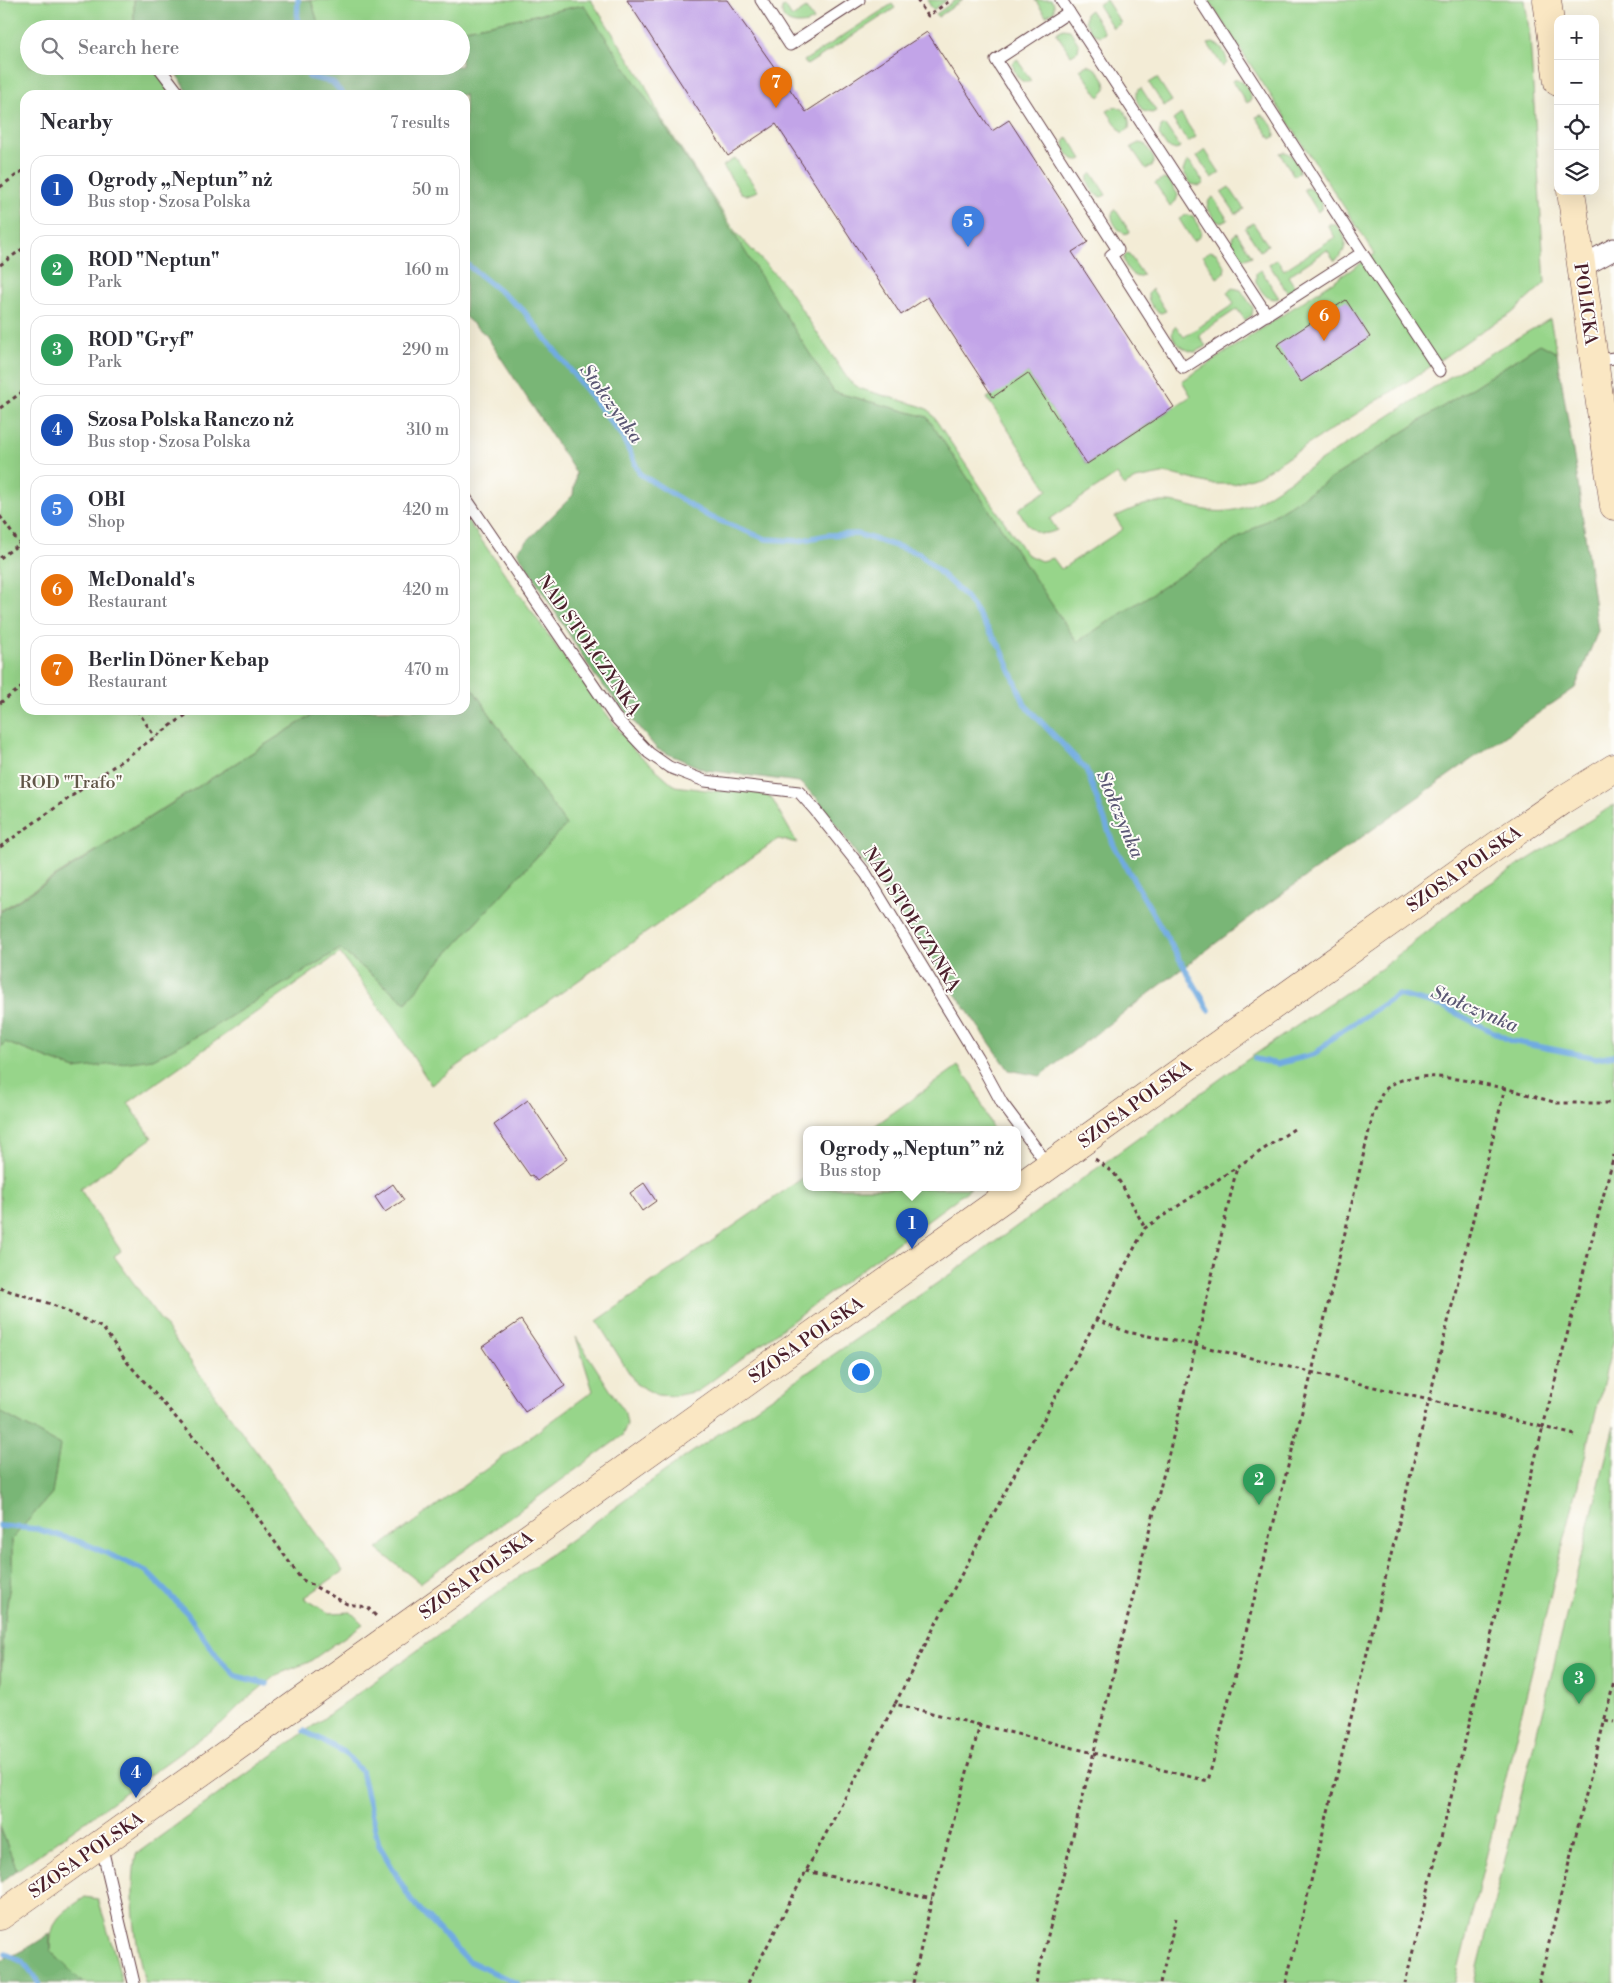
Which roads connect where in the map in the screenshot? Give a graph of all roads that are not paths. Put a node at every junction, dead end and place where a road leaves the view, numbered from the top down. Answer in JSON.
{"nodes":[{"id":1,"x":761,"y":0,"type":"edge"},
{"id":2,"x":859,"y":0,"type":"edge"},
{"id":3,"x":1061,"y":0,"type":"edge"},
{"id":4,"x":1200,"y":0,"type":"edge"},
{"id":5,"x":1547,"y":0,"type":"edge"},
{"id":6,"x":1069,"y":12,"type":"junction"},
{"id":7,"x":1555,"y":60,"type":"edge"},
{"id":8,"x":165,"y":75,"type":"edge"},
{"id":9,"x":176,"y":90,"type":"edge"},
{"id":10,"x":1572,"y":195,"type":"edge"},
{"id":11,"x":1614,"y":249,"type":"edge"},
{"id":12,"x":1362,"y":253,"type":"junction"},
{"id":13,"x":1581,"y":267,"type":"junction"},
{"id":14,"x":1267,"y":315,"type":"junction"},
{"id":15,"x":1604,"y":359,"type":"edge"},
{"id":16,"x":1440,"y":370,"type":"dead end"},
{"id":17,"x":470,"y":504,"type":"edge"},
{"id":18,"x":1614,"y":506,"type":"edge"},
{"id":19,"x":1614,"y":768,"type":"edge"},
{"id":20,"x":1019,"y":1126,"type":"edge"},
{"id":21,"x":1021,"y":1128,"type":"edge"},
{"id":22,"x":1049,"y":1166,"type":"junction"},
{"id":23,"x":1021,"y":1186,"type":"edge"},
{"id":24,"x":1014,"y":1191,"type":"edge"},
{"id":25,"x":101,"y":1843,"type":"junction"},
{"id":26,"x":0,"y":1916,"type":"edge"},
{"id":27,"x":134,"y":1983,"type":"edge"}],
"edges":[{"from":1,"to":2,"type":"lane"},
{"from":3,"to":6,"type":"lane"},
{"from":4,"to":12,"type":"lane"},
{"from":5,"to":7,"type":"street"},
{"from":6,"to":14,"type":"lane"},
{"from":6,"to":14,"type":"lane"},
{"from":8,"to":9,"type":"lane"},
{"from":10,"to":13,"type":"street","name":"POLICKA"},
{"from":11,"to":13,"type":"street"},
{"from":12,"to":14,"type":"lane"},
{"from":12,"to":16,"type":"lane"},
{"from":13,"to":15,"type":"street","name":"POLICKA"},
{"from":15,"to":18,"type":"street","name":"POLICKA"},
{"from":17,"to":20,"type":"lane","name":"NAD STOŁCZYNKĄ"},
{"from":19,"to":22,"type":"street","name":"SZOSA POLSKA"},
{"from":21,"to":22,"type":"lane","name":"NAD STOŁCZYNKĄ"},
{"from":22,"to":23,"type":"street","name":"SZOSA POLSKA"},
{"from":24,"to":25,"type":"street","name":"SZOSA POLSKA"},
{"from":25,"to":26,"type":"street","name":"SZOSA POLSKA"},
{"from":25,"to":27,"type":"lane"}]}
